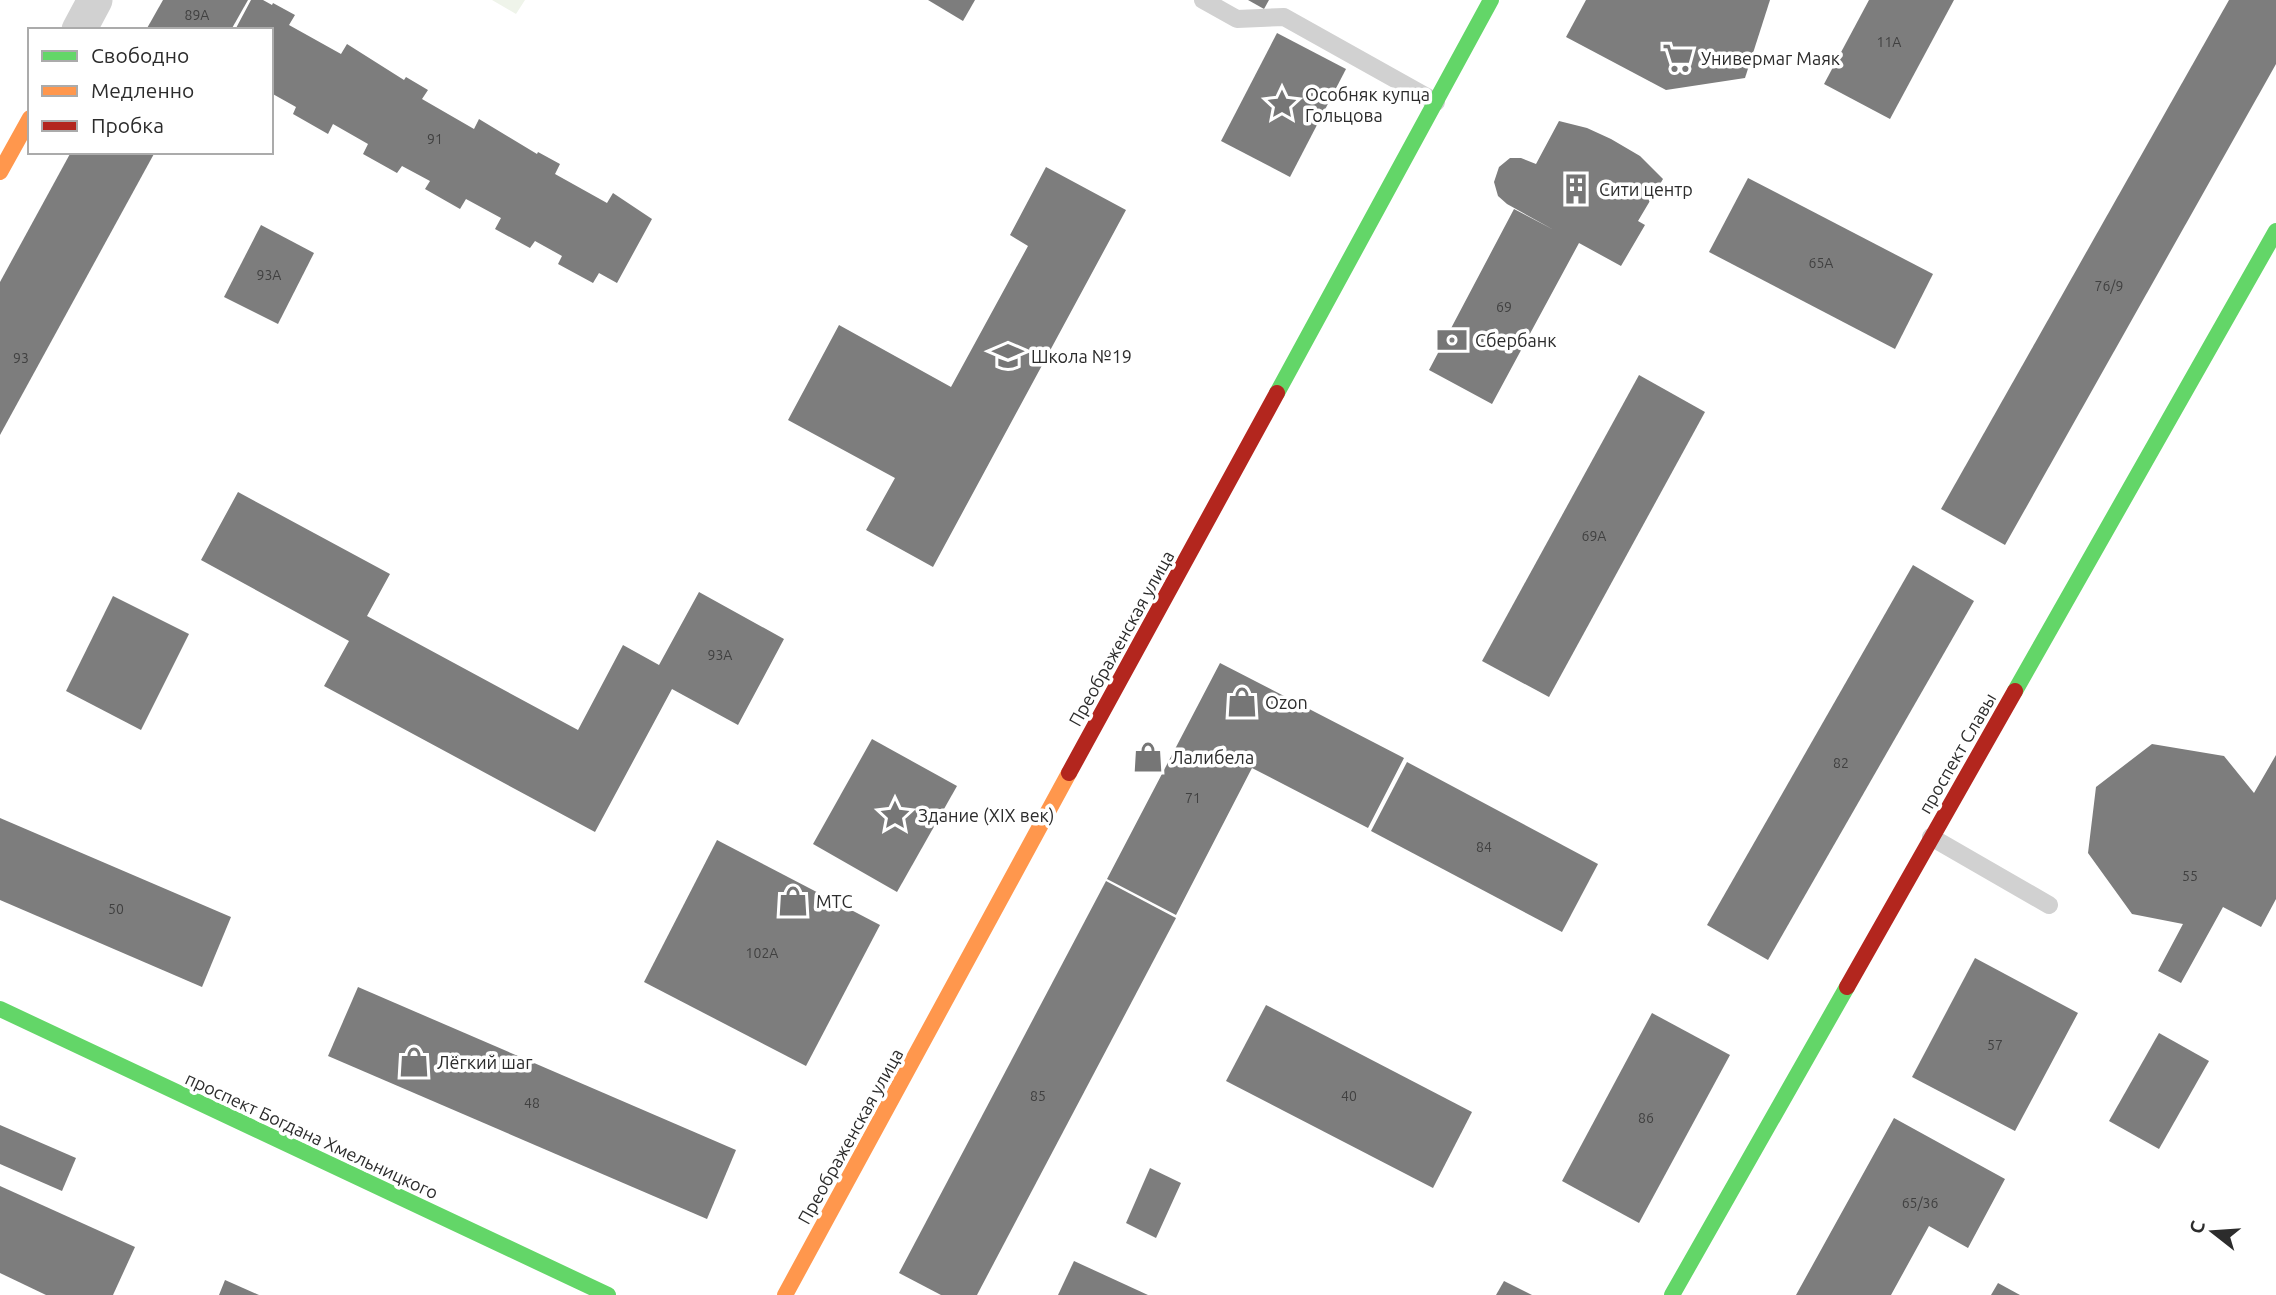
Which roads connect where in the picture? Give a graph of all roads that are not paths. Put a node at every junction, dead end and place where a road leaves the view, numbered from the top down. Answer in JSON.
{"nodes":[{"id":1,"x":95,"y":0,"type":"edge"},
{"id":2,"x":1203,"y":0,"type":"edge"},
{"id":3,"x":1491,"y":0,"type":"edge"},
{"id":4,"x":80,"y":28,"type":"edge"},
{"id":5,"x":1436,"y":102,"type":"junction"},
{"id":6,"x":28,"y":122,"type":"edge"},
{"id":7,"x":0,"y":172,"type":"edge"},
{"id":8,"x":2276,"y":231,"type":"edge"},
{"id":9,"x":1931,"y":837,"type":"junction"},
{"id":10,"x":2049,"y":905,"type":"dead end"},
{"id":11,"x":0,"y":1009,"type":"edge"},
{"id":12,"x":608,"y":1295,"type":"edge"},
{"id":13,"x":785,"y":1295,"type":"edge"},
{"id":14,"x":1672,"y":1295,"type":"edge"}],
"edges":[{"from":1,"to":4,"type":"street"},
{"from":2,"to":5,"type":"lane"},
{"from":3,"to":5,"type":"main road","name":"Преображенская улица"},
{"from":5,"to":13,"type":"main road","name":"Преображенская улица"},
{"from":6,"to":7,"type":"main road"},
{"from":8,"to":9,"type":"main road","name":"проспект Славы"},
{"from":9,"to":10,"type":"lane"},
{"from":9,"to":14,"type":"main road","name":"проспект Славы"},
{"from":11,"to":12,"type":"main road","name":"проспект Богдана Хмельницкого"}]}
